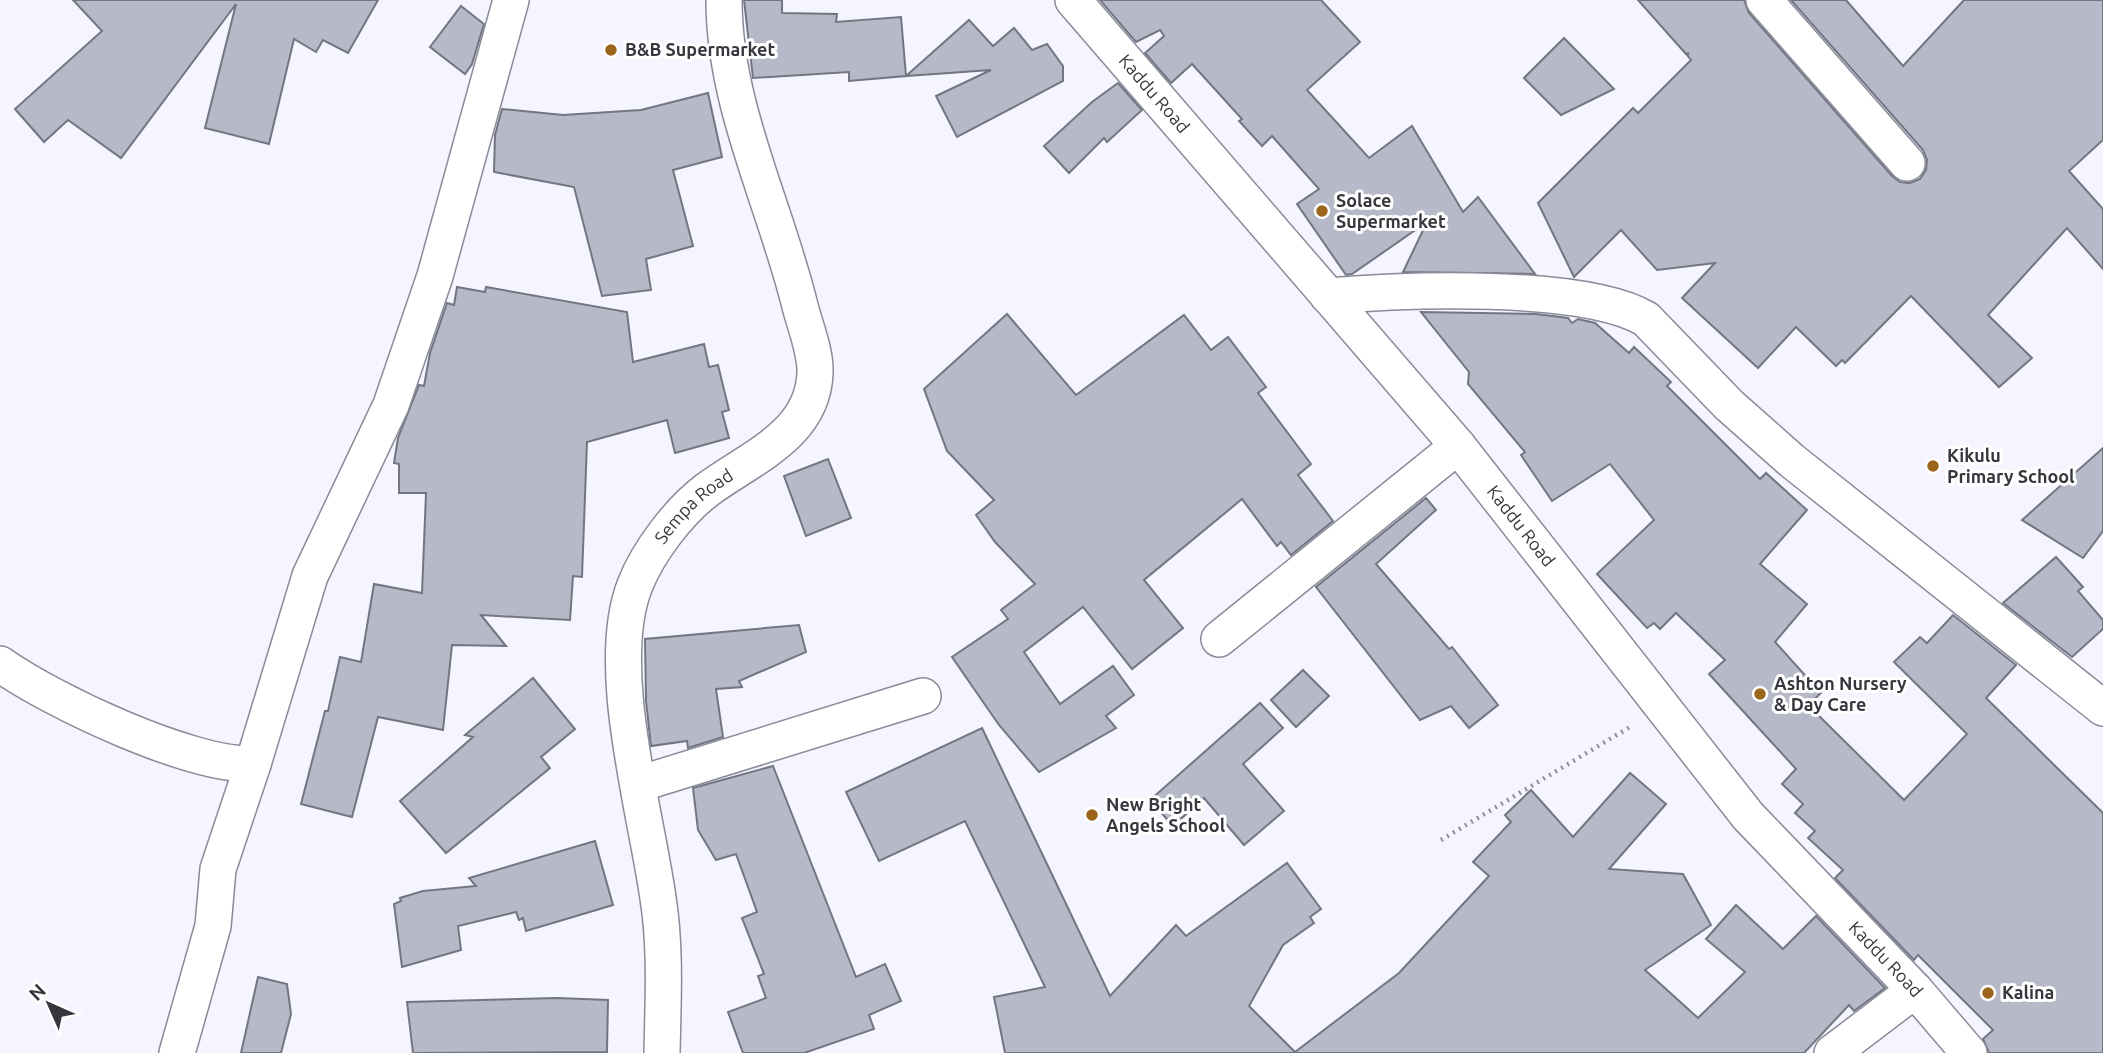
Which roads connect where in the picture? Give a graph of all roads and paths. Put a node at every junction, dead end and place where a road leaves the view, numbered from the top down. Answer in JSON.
{"nodes":[{"id":1,"x":510,"y":0,"type":"edge"},
{"id":2,"x":723,"y":0,"type":"edge"},
{"id":3,"x":1073,"y":0,"type":"edge"},
{"id":4,"x":1764,"y":0,"type":"edge"},
{"id":5,"x":1907,"y":163,"type":"dead end"},
{"id":6,"x":1328,"y":296,"type":"junction"},
{"id":7,"x":1458,"y":446,"type":"junction"},
{"id":8,"x":1219,"y":639,"type":"dead end"},
{"id":9,"x":0,"y":664,"type":"edge"},
{"id":10,"x":923,"y":696,"type":"dead end"},
{"id":11,"x":1664,"y":706,"type":"junction"},
{"id":12,"x":2103,"y":708,"type":"edge"},
{"id":13,"x":253,"y":764,"type":"junction"},
{"id":14,"x":639,"y":784,"type":"junction"},
{"id":15,"x":1441,"y":840,"type":"dead end"},
{"id":16,"x":1915,"y":990,"type":"junction"},
{"id":17,"x":177,"y":1053,"type":"edge"},
{"id":18,"x":662,"y":1053,"type":"edge"},
{"id":19,"x":1832,"y":1053,"type":"edge"},
{"id":20,"x":1969,"y":1053,"type":"edge"}],
"edges":[{"from":1,"to":13,"type":"street"},
{"from":2,"to":14,"type":"street","name":"Sempa Road"},
{"from":3,"to":6,"type":"street","name":"Kaddu Road"},
{"from":4,"to":5,"type":"street"},
{"from":6,"to":7,"type":"street","name":"Kaddu Road"},
{"from":6,"to":12,"type":"street"},
{"from":7,"to":8,"type":"street"},
{"from":7,"to":11,"type":"street","name":"Kaddu Road"},
{"from":9,"to":13,"type":"street"},
{"from":10,"to":14,"type":"street"},
{"from":11,"to":15,"type":"path"},
{"from":11,"to":16,"type":"street","name":"Kaddu Road"},
{"from":13,"to":17,"type":"street"},
{"from":14,"to":18,"type":"street","name":"Sempa Road"},
{"from":16,"to":19,"type":"street"},
{"from":16,"to":20,"type":"street","name":"Kaddu Road"}]}
